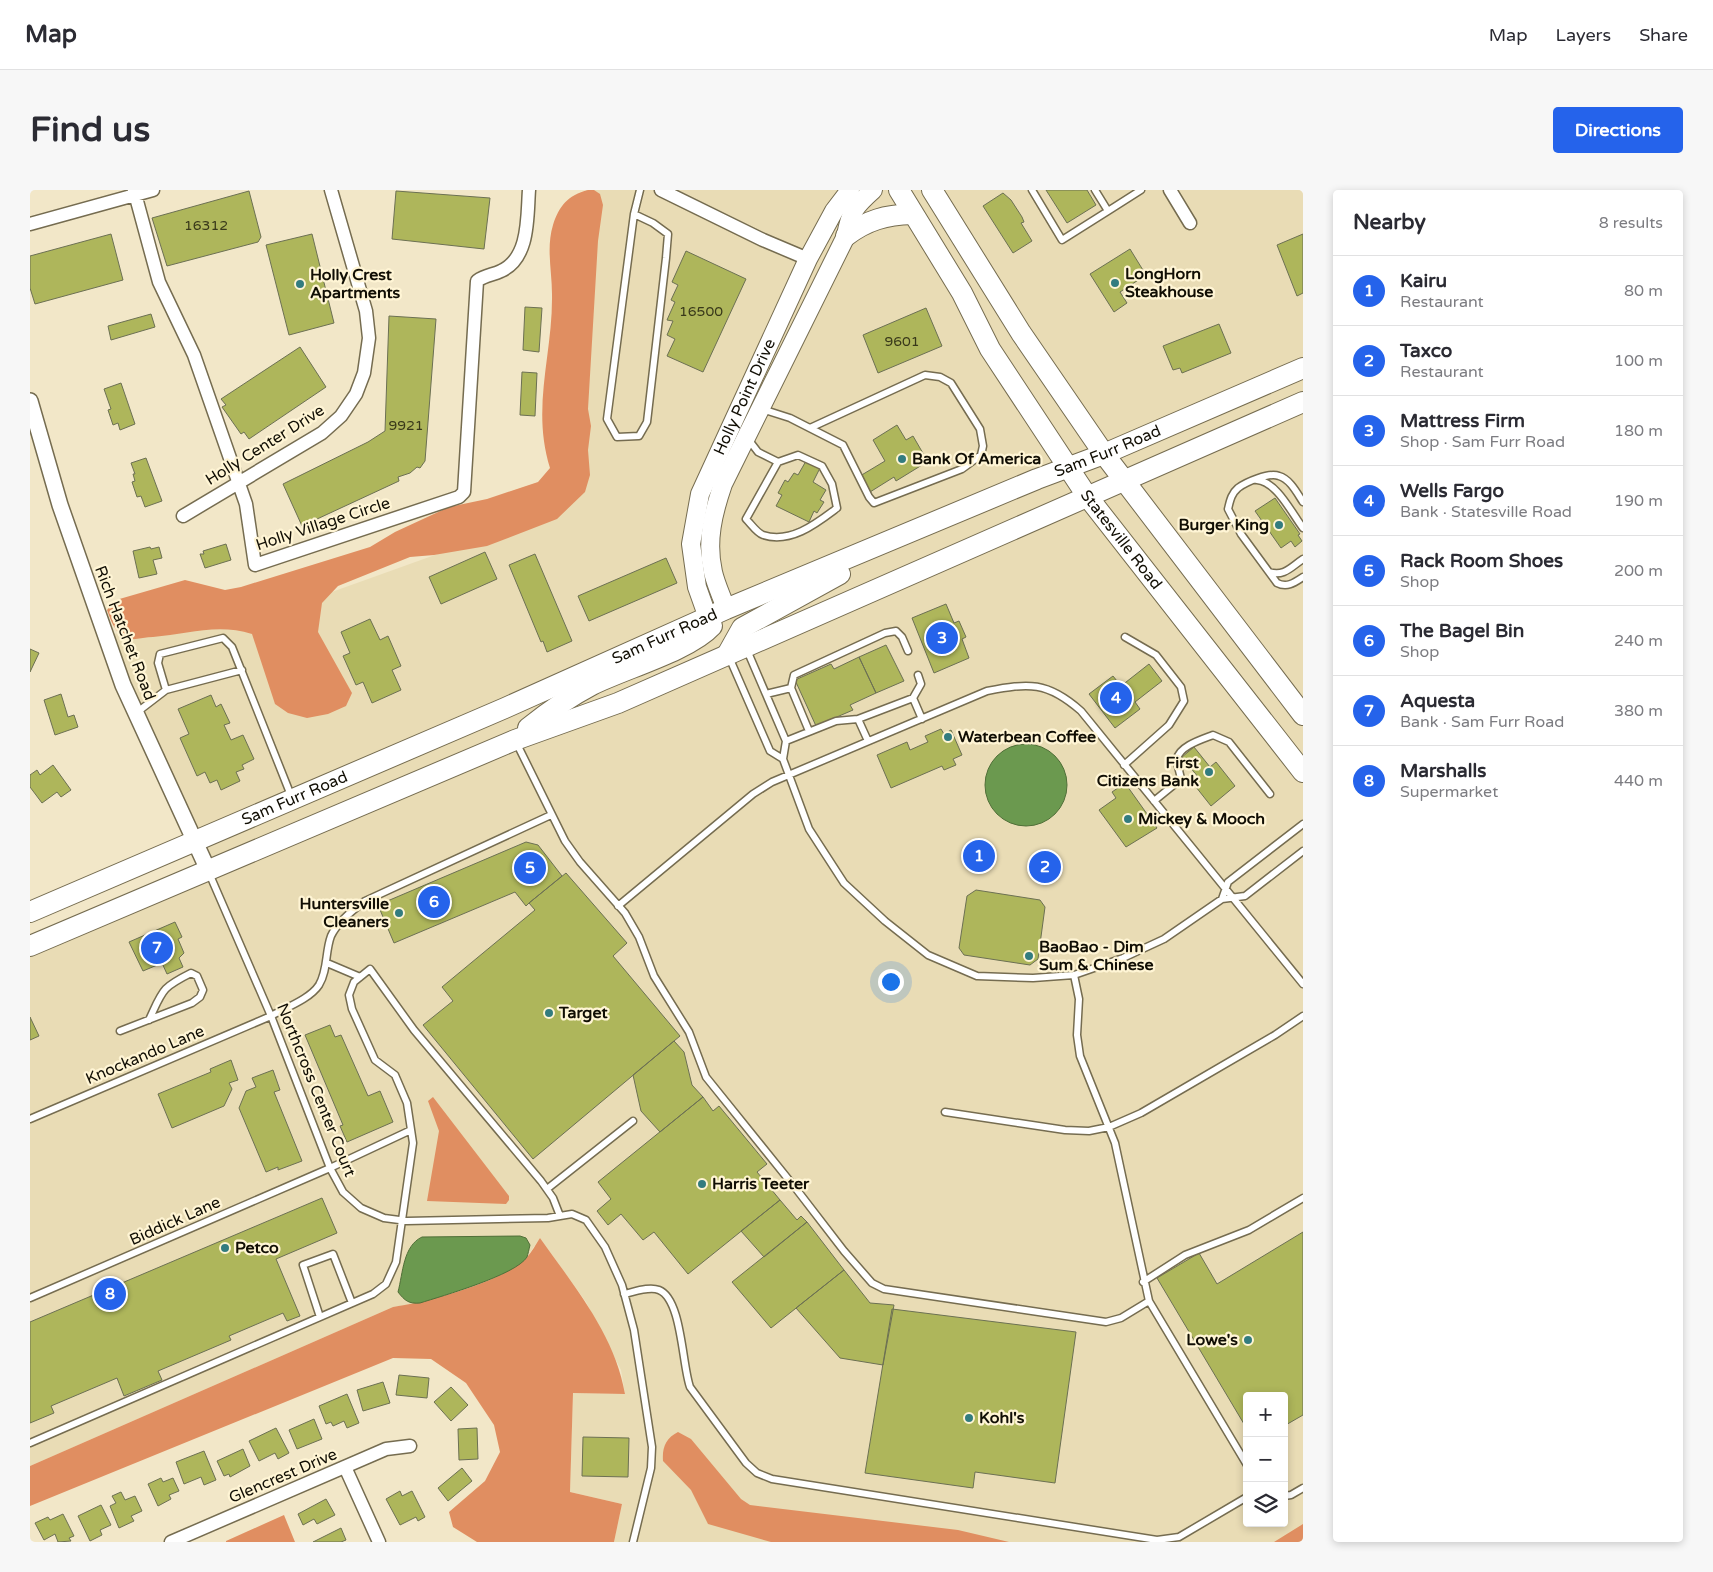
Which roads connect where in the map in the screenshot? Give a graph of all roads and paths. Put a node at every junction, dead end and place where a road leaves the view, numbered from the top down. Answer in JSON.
{"nodes":[{"id":1,"x":153,"y":190,"type":"edge"},
{"id":2,"x":331,"y":190,"type":"edge"},
{"id":3,"x":529,"y":190,"type":"edge"},
{"id":4,"x":640,"y":190,"type":"edge"},
{"id":5,"x":661,"y":190,"type":"edge"},
{"id":6,"x":850,"y":190,"type":"edge"},
{"id":7,"x":873,"y":190,"type":"edge"},
{"id":8,"x":898,"y":190,"type":"edge"},
{"id":9,"x":932,"y":190,"type":"edge"},
{"id":10,"x":1032,"y":190,"type":"edge"},
{"id":11,"x":1095,"y":190,"type":"edge"},
{"id":12,"x":1141,"y":190,"type":"edge"},
{"id":13,"x":1170,"y":190,"type":"edge"},
{"id":14,"x":134,"y":192,"type":"edge"},
{"id":15,"x":1108,"y":211,"type":"junction"},
{"id":16,"x":634,"y":214,"type":"junction"},
{"id":17,"x":912,"y":214,"type":"junction"},
{"id":18,"x":1190,"y":223,"type":"dead end"},
{"id":19,"x":30,"y":224,"type":"edge"},
{"id":20,"x":846,"y":236,"type":"junction"},
{"id":21,"x":808,"y":259,"type":"junction"},
{"id":22,"x":1303,"y":368,"type":"edge"},
{"id":23,"x":30,"y":401,"type":"edge"},
{"id":24,"x":1303,"y":402,"type":"edge"},
{"id":25,"x":762,"y":409,"type":"junction"},
{"id":26,"x":810,"y":428,"type":"junction"},
{"id":27,"x":747,"y":438,"type":"junction"},
{"id":28,"x":1104,"y":454,"type":"junction"},
{"id":29,"x":778,"y":462,"type":"junction"},
{"id":30,"x":1068,"y":468,"type":"junction"},
{"id":31,"x":1124,"y":480,"type":"junction"},
{"id":32,"x":1256,"y":480,"type":"junction"},
{"id":33,"x":238,"y":482,"type":"junction"},
{"id":34,"x":1087,"y":496,"type":"junction"},
{"id":35,"x":1303,"y":502,"type":"edge"},
{"id":36,"x":183,"y":516,"type":"dead end"},
{"id":37,"x":931,"y":524,"type":"junction"},
{"id":38,"x":1303,"y":528,"type":"edge"},
{"id":39,"x":1303,"y":559,"type":"edge"},
{"id":40,"x":1269,"y":572,"type":"junction"},
{"id":41,"x":1303,"y":577,"type":"edge"},
{"id":42,"x":717,"y":614,"type":"junction"},
{"id":43,"x":1125,"y":637,"type":"dead end"},
{"id":44,"x":737,"y":650,"type":"junction"},
{"id":45,"x":908,"y":651,"type":"dead end"},
{"id":46,"x":242,"y":670,"type":"junction"},
{"id":47,"x":918,"y":675,"type":"dead end"},
{"id":48,"x":791,"y":688,"type":"junction"},
{"id":49,"x":166,"y":690,"type":"junction"},
{"id":50,"x":766,"y":694,"type":"junction"},
{"id":51,"x":913,"y":698,"type":"junction"},
{"id":52,"x":136,"y":713,"type":"junction"},
{"id":53,"x":1303,"y":715,"type":"edge"},
{"id":54,"x":858,"y":719,"type":"junction"},
{"id":55,"x":922,"y":719,"type":"junction"},
{"id":56,"x":809,"y":731,"type":"junction"},
{"id":57,"x":515,"y":740,"type":"junction"},
{"id":58,"x":786,"y":741,"type":"junction"},
{"id":59,"x":868,"y":741,"type":"junction"},
{"id":60,"x":783,"y":759,"type":"junction"},
{"id":61,"x":1124,"y":765,"type":"junction"},
{"id":62,"x":1303,"y":772,"type":"edge"},
{"id":63,"x":789,"y":775,"type":"junction"},
{"id":64,"x":1270,"y":794,"type":"dead end"},
{"id":65,"x":293,"y":799,"type":"junction"},
{"id":66,"x":1154,"y":801,"type":"junction"},
{"id":67,"x":551,"y":815,"type":"junction"},
{"id":68,"x":1303,"y":824,"type":"edge"},
{"id":69,"x":195,"y":841,"type":"junction"},
{"id":70,"x":1303,"y":851,"type":"edge"},
{"id":71,"x":208,"y":870,"type":"junction"},
{"id":72,"x":1226,"y":888,"type":"junction"},
{"id":73,"x":1222,"y":899,"type":"junction"},
{"id":74,"x":1234,"y":899,"type":"junction"},
{"id":75,"x":618,"y":906,"type":"junction"},
{"id":76,"x":30,"y":912,"type":"edge"},
{"id":77,"x":30,"y":946,"type":"edge"},
{"id":78,"x":327,"y":963,"type":"junction"},
{"id":79,"x":1074,"y":975,"type":"junction"},
{"id":80,"x":360,"y":977,"type":"junction"},
{"id":81,"x":1303,"y":984,"type":"edge"},
{"id":82,"x":271,"y":1016,"type":"junction"},
{"id":83,"x":1303,"y":1016,"type":"edge"},
{"id":84,"x":148,"y":1020,"type":"junction"},
{"id":85,"x":120,"y":1031,"type":"dead end"},
{"id":86,"x":946,"y":1112,"type":"dead end"},
{"id":87,"x":30,"y":1119,"type":"edge"},
{"id":88,"x":633,"y":1121,"type":"dead end"},
{"id":89,"x":1109,"y":1127,"type":"junction"},
{"id":90,"x":412,"y":1130,"type":"junction"},
{"id":91,"x":330,"y":1168,"type":"junction"},
{"id":92,"x":547,"y":1190,"type":"junction"},
{"id":93,"x":1303,"y":1198,"type":"edge"},
{"id":94,"x":560,"y":1216,"type":"junction"},
{"id":95,"x":401,"y":1220,"type":"junction"},
{"id":96,"x":1143,"y":1282,"type":"junction"},
{"id":97,"x":624,"y":1294,"type":"junction"},
{"id":98,"x":30,"y":1298,"type":"edge"},
{"id":99,"x":1149,"y":1301,"type":"junction"},
{"id":100,"x":352,"y":1303,"type":"junction"},
{"id":101,"x":320,"y":1318,"type":"junction"},
{"id":102,"x":30,"y":1443,"type":"edge"},
{"id":103,"x":410,"y":1446,"type":"dead end"},
{"id":104,"x":1243,"y":1458,"type":"edge"},
{"id":105,"x":345,"y":1467,"type":"junction"},
{"id":106,"x":1303,"y":1488,"type":"edge"},
{"id":107,"x":1288,"y":1496,"type":"edge"},
{"id":108,"x":1243,"y":1499,"type":"edge"},
{"id":109,"x":171,"y":1542,"type":"edge"},
{"id":110,"x":379,"y":1542,"type":"edge"},
{"id":111,"x":633,"y":1542,"type":"edge"}],
"edges":[{"from":1,"to":14,"type":"street"},
{"from":2,"to":33,"type":"street","name":"Holly Center Drive"},
{"from":3,"to":33,"type":"street","name":"Holly Village Circle"},
{"from":4,"to":16,"type":"lane"},
{"from":5,"to":21,"type":"street"},
{"from":6,"to":21,"type":"main road","name":"Holly Point Drive"},
{"from":7,"to":20,"type":"main road","name":"Holly Point Drive"},
{"from":8,"to":17,"type":"main road","name":"Statesville Road"},
{"from":9,"to":28,"type":"main road"},
{"from":10,"to":15,"type":"lane"},
{"from":11,"to":15,"type":"lane"},
{"from":12,"to":15,"type":"lane"},
{"from":13,"to":18,"type":"street"},
{"from":14,"to":19,"type":"street"},
{"from":14,"to":33,"type":"street","name":"Holly Village Circle"},
{"from":16,"to":16,"type":"lane"},
{"from":17,"to":20,"type":"main road"},
{"from":17,"to":30,"type":"main road","name":"Statesville Road"},
{"from":20,"to":25,"type":"main road","name":"Holly Point Drive"},
{"from":21,"to":25,"type":"main road"},
{"from":21,"to":42,"type":"main road","name":"Holly Point Drive"},
{"from":22,"to":28,"type":"main road","name":"Sam Furr Road"},
{"from":23,"to":52,"type":"street","name":"Rich Hatchet Road"},
{"from":24,"to":31,"type":"main road","name":"Sam Furr Road"},
{"from":25,"to":26,"type":"lane"},
{"from":25,"to":27,"type":"main road","name":"Holly Point Drive"},
{"from":26,"to":26,"type":"lane"},
{"from":27,"to":29,"type":"lane"},
{"from":27,"to":42,"type":"main road","name":"Holly Point Drive"},
{"from":28,"to":30,"type":"main road","name":"Sam Furr Road"},
{"from":28,"to":31,"type":"main road"},
{"from":29,"to":29,"type":"lane"},
{"from":30,"to":34,"type":"main road","name":"Statesville Road"},
{"from":30,"to":37,"type":"main road","name":"Sam Furr Road"},
{"from":31,"to":34,"type":"main road","name":"Sam Furr Road"},
{"from":31,"to":53,"type":"main road"},
{"from":32,"to":35,"type":"lane"},
{"from":32,"to":38,"type":"lane"},
{"from":32,"to":40,"type":"lane"},
{"from":33,"to":36,"type":"street","name":"Holly Center Drive"},
{"from":34,"to":44,"type":"main road","name":"Sam Furr Road"},
{"from":34,"to":62,"type":"main road","name":"Statesville Road"},
{"from":37,"to":42,"type":"main road","name":"Sam Furr Road"},
{"from":37,"to":44,"type":"main road"},
{"from":39,"to":40,"type":"lane"},
{"from":40,"to":41,"type":"lane"},
{"from":42,"to":57,"type":"main road"},
{"from":42,"to":65,"type":"main road","name":"Sam Furr Road"},
{"from":43,"to":61,"type":"lane"},
{"from":44,"to":50,"type":"lane"},
{"from":44,"to":57,"type":"main road","name":"Sam Furr Road"},
{"from":44,"to":60,"type":"lane"},
{"from":45,"to":48,"type":"lane"},
{"from":46,"to":49,"type":"lane"},
{"from":46,"to":49,"type":"lane"},
{"from":46,"to":65,"type":"lane"},
{"from":47,"to":51,"type":"lane"},
{"from":48,"to":50,"type":"lane"},
{"from":48,"to":56,"type":"lane"},
{"from":49,"to":52,"type":"lane"},
{"from":50,"to":58,"type":"lane"},
{"from":51,"to":54,"type":"lane"},
{"from":51,"to":55,"type":"lane"},
{"from":52,"to":69,"type":"street","name":"Rich Hatchet Road"},
{"from":54,"to":56,"type":"lane"},
{"from":54,"to":59,"type":"lane"},
{"from":55,"to":59,"type":"lane"},
{"from":55,"to":61,"type":"lane"},
{"from":56,"to":58,"type":"lane"},
{"from":57,"to":67,"type":"lane"},
{"from":57,"to":71,"type":"main road","name":"Sam Furr Road"},
{"from":58,"to":60,"type":"lane"},
{"from":59,"to":63,"type":"lane"},
{"from":60,"to":63,"type":"lane"},
{"from":61,"to":66,"type":"lane"},
{"from":63,"to":75,"type":"lane"},
{"from":63,"to":79,"type":"lane"},
{"from":64,"to":66,"type":"lane"},
{"from":65,"to":69,"type":"main road","name":"Sam Furr Road"},
{"from":66,"to":72,"type":"lane"},
{"from":67,"to":75,"type":"lane"},
{"from":67,"to":78,"type":"lane","name":"Knockando Lane"},
{"from":68,"to":72,"type":"lane"},
{"from":69,"to":71,"type":"street","name":"Rich Hatchet Road"},
{"from":69,"to":76,"type":"main road","name":"Sam Furr Road"},
{"from":70,"to":74,"type":"lane"},
{"from":71,"to":77,"type":"main road","name":"Sam Furr Road"},
{"from":71,"to":82,"type":"lane","name":"Northcross Center Court"},
{"from":72,"to":73,"type":"lane"},
{"from":72,"to":74,"type":"lane"},
{"from":73,"to":74,"type":"lane"},
{"from":73,"to":79,"type":"lane"},
{"from":74,"to":81,"type":"lane"},
{"from":75,"to":99,"type":"lane"},
{"from":78,"to":80,"type":"lane"},
{"from":78,"to":82,"type":"lane","name":"Knockando Lane"},
{"from":79,"to":89,"type":"lane"},
{"from":80,"to":90,"type":"lane"},
{"from":80,"to":92,"type":"lane"},
{"from":82,"to":87,"type":"lane","name":"Knockando Lane"},
{"from":82,"to":91,"type":"lane","name":"Northcross Center Court"},
{"from":83,"to":89,"type":"lane"},
{"from":84,"to":84,"type":"lane"},
{"from":84,"to":85,"type":"lane"},
{"from":86,"to":89,"type":"lane"},
{"from":88,"to":92,"type":"lane"},
{"from":89,"to":96,"type":"lane"},
{"from":90,"to":91,"type":"lane","name":"Biddick Lane"},
{"from":90,"to":95,"type":"lane"},
{"from":91,"to":95,"type":"lane","name":"Northcross Center Court"},
{"from":91,"to":98,"type":"lane","name":"Biddick Lane"},
{"from":92,"to":94,"type":"lane"},
{"from":93,"to":96,"type":"lane"},
{"from":94,"to":95,"type":"lane","name":"Northcross Center Court"},
{"from":94,"to":97,"type":"lane","name":"Northcross Center Court"},
{"from":95,"to":100,"type":"lane"},
{"from":96,"to":99,"type":"lane"},
{"from":97,"to":108,"type":"lane"},
{"from":97,"to":111,"type":"lane","name":"Northcross Center Court"},
{"from":99,"to":104,"type":"lane"},
{"from":100,"to":101,"type":"lane"},
{"from":100,"to":101,"type":"lane"},
{"from":101,"to":102,"type":"lane"},
{"from":103,"to":105,"type":"street","name":"Glencrest Drive"},
{"from":105,"to":109,"type":"street","name":"Glencrest Drive"},
{"from":105,"to":110,"type":"street"},
{"from":106,"to":107,"type":"lane"}]}
